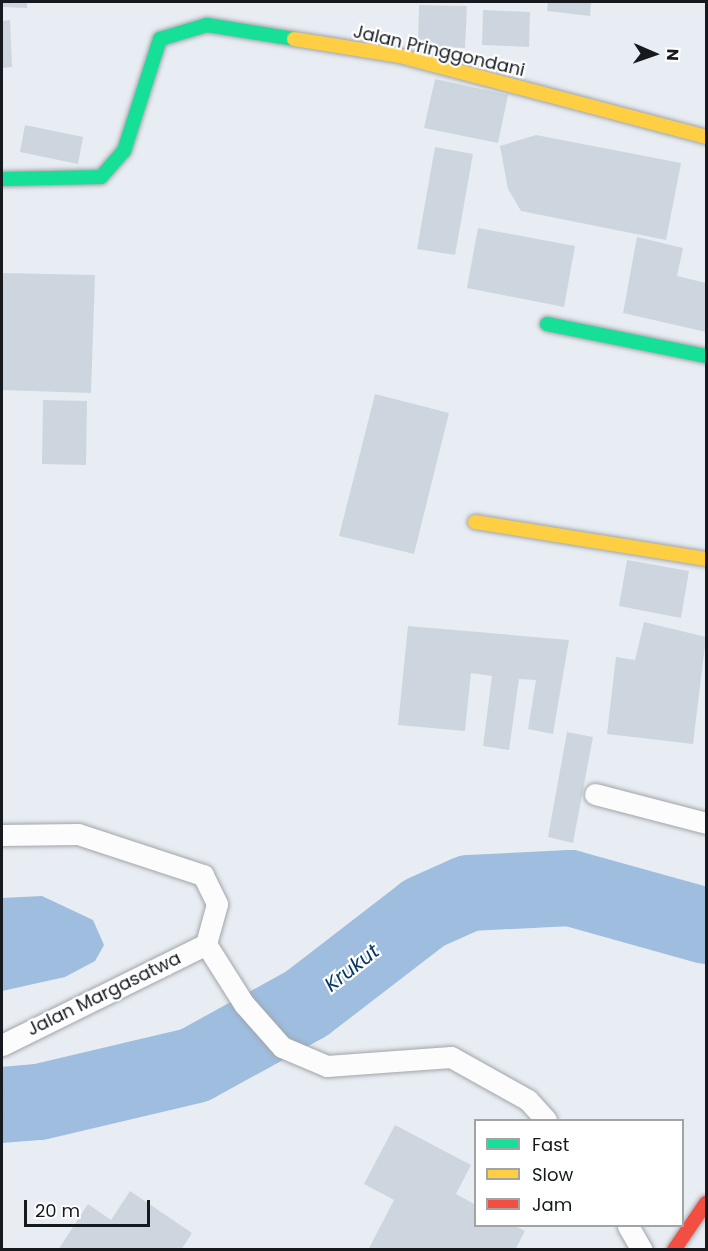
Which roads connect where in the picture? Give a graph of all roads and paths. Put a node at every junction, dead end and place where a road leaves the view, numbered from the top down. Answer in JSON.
{"nodes":[{"id":1,"x":706,"y":137,"type":"edge"},
{"id":2,"x":2,"y":179,"type":"edge"},
{"id":3,"x":547,"y":324,"type":"dead end"},
{"id":4,"x":706,"y":356,"type":"edge"},
{"id":5,"x":475,"y":522,"type":"dead end"},
{"id":6,"x":706,"y":559,"type":"edge"},
{"id":7,"x":596,"y":794,"type":"dead end"},
{"id":8,"x":706,"y":824,"type":"edge"},
{"id":9,"x":2,"y":835,"type":"edge"},
{"id":10,"x":206,"y":944,"type":"junction"},
{"id":11,"x":2,"y":1045,"type":"edge"},
{"id":12,"x":545,"y":1119,"type":"edge"},
{"id":13,"x":706,"y":1203,"type":"edge"},
{"id":14,"x":629,"y":1227,"type":"edge"},
{"id":15,"x":642,"y":1250,"type":"edge"},
{"id":16,"x":674,"y":1250,"type":"edge"}],
"edges":[{"from":1,"to":2,"type":"street","name":"Jalan Pringgondani"},
{"from":3,"to":4,"type":"street"},
{"from":5,"to":6,"type":"street"},
{"from":7,"to":8,"type":"lane"},
{"from":9,"to":10,"type":"lane"},
{"from":10,"to":11,"type":"lane","name":"Jalan Margasatwa"},
{"from":10,"to":12,"type":"lane"},
{"from":13,"to":16,"type":"street"},
{"from":14,"to":15,"type":"lane"}]}
